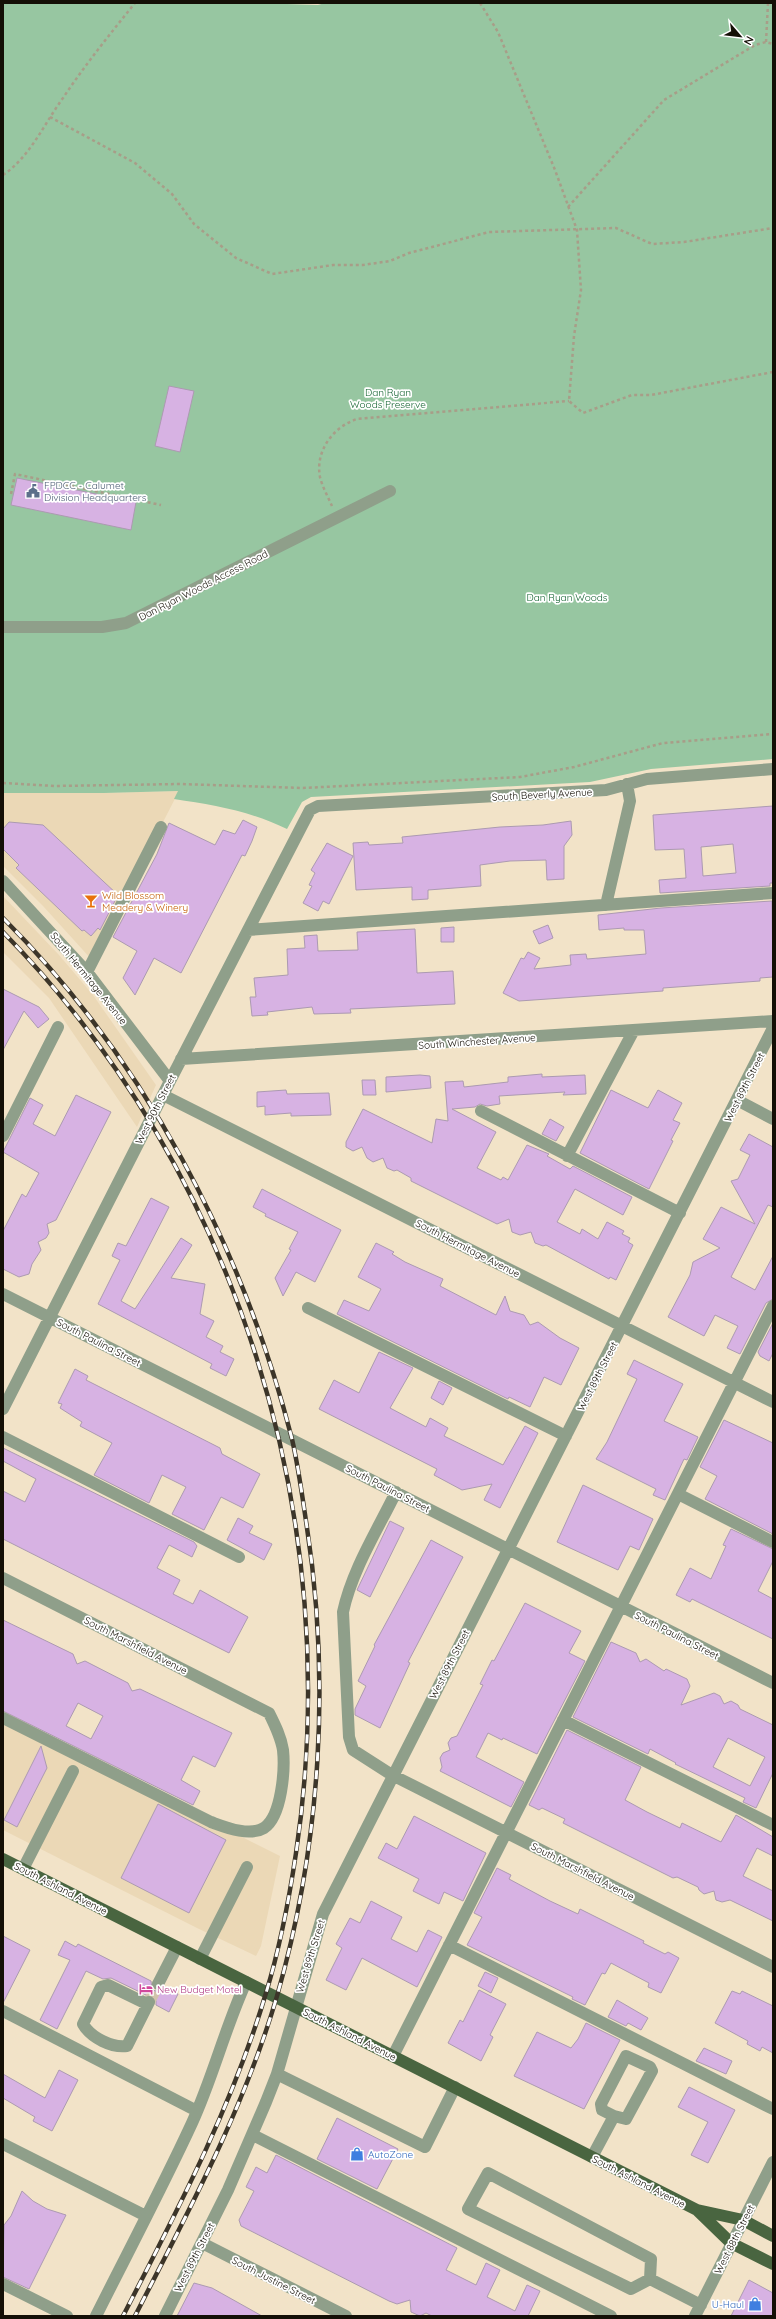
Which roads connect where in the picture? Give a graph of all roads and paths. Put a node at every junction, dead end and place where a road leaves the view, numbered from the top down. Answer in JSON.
{"nodes":[{"id":1,"x":135,"y":3,"type":"edge"},
{"id":2,"x":480,"y":3,"type":"edge"},
{"id":3,"x":768,"y":3,"type":"edge"},
{"id":4,"x":766,"y":42,"type":"junction"},
{"id":5,"x":773,"y":44,"type":"edge"},
{"id":6,"x":50,"y":117,"type":"junction"},
{"id":7,"x":3,"y":175,"type":"edge"},
{"id":8,"x":568,"y":208,"type":"junction"},
{"id":9,"x":773,"y":228,"type":"edge"},
{"id":10,"x":577,"y":230,"type":"junction"},
{"id":11,"x":773,"y":372,"type":"edge"},
{"id":12,"x":569,"y":401,"type":"junction"},
{"id":13,"x":390,"y":491,"type":"dead end"},
{"id":14,"x":11,"y":494,"type":"dead end"},
{"id":15,"x":161,"y":505,"type":"dead end"},
{"id":16,"x":336,"y":518,"type":"junction"},
{"id":17,"x":3,"y":627,"type":"edge"},
{"id":18,"x":773,"y":734,"type":"edge"},
{"id":19,"x":773,"y":769,"type":"edge"},
{"id":20,"x":3,"y":783,"type":"edge"},
{"id":21,"x":627,"y":784,"type":"junction"},
{"id":22,"x":310,"y":810,"type":"joint"},
{"id":23,"x":161,"y":827,"type":"dead end"},
{"id":24,"x":3,"y":881,"type":"edge"},
{"id":25,"x":773,"y":893,"type":"edge"},
{"id":26,"x":606,"y":905,"type":"junction"},
{"id":27,"x":248,"y":930,"type":"junction"},
{"id":28,"x":87,"y":972,"type":"junction"},
{"id":29,"x":773,"y":1021,"type":"edge"},
{"id":30,"x":58,"y":1027,"type":"dead end"},
{"id":31,"x":773,"y":1028,"type":"edge"},
{"id":32,"x":634,"y":1030,"type":"junction"},
{"id":33,"x":181,"y":1059,"type":"junction"},
{"id":34,"x":170,"y":1080,"type":"junction"},
{"id":35,"x":163,"y":1095,"type":"junction"},
{"id":36,"x":737,"y":1100,"type":"junction"},
{"id":37,"x":481,"y":1111,"type":"dead end"},
{"id":38,"x":773,"y":1118,"type":"edge"},
{"id":39,"x":3,"y":1136,"type":"edge"},
{"id":40,"x":568,"y":1156,"type":"junction"},
{"id":41,"x":680,"y":1212,"type":"junction"},
{"id":42,"x":3,"y":1294,"type":"edge"},
{"id":43,"x":773,"y":1306,"type":"edge"},
{"id":44,"x":308,"y":1308,"type":"dead end"},
{"id":45,"x":50,"y":1317,"type":"junction"},
{"id":46,"x":623,"y":1325,"type":"junction"},
{"id":47,"x":734,"y":1382,"type":"junction"},
{"id":48,"x":773,"y":1402,"type":"edge"},
{"id":49,"x":3,"y":1409,"type":"edge"},
{"id":50,"x":566,"y":1436,"type":"junction"},
{"id":51,"x":3,"y":1437,"type":"edge"},
{"id":52,"x":396,"y":1492,"type":"junction"},
{"id":53,"x":678,"y":1494,"type":"junction"},
{"id":54,"x":773,"y":1542,"type":"edge"},
{"id":55,"x":508,"y":1549,"type":"junction"},
{"id":56,"x":239,"y":1557,"type":"dead end"},
{"id":57,"x":3,"y":1578,"type":"edge"},
{"id":58,"x":621,"y":1606,"type":"junction"},
{"id":59,"x":773,"y":1683,"type":"edge"},
{"id":60,"x":3,"y":1718,"type":"edge"},
{"id":61,"x":563,"y":1720,"type":"junction"},
{"id":62,"x":73,"y":1770,"type":"dead end"},
{"id":63,"x":392,"y":1775,"type":"junction"},
{"id":64,"x":773,"y":1825,"type":"edge"},
{"id":65,"x":506,"y":1832,"type":"junction"},
{"id":66,"x":4,"y":1861,"type":"edge"},
{"id":67,"x":247,"y":1866,"type":"dead end"},
{"id":68,"x":23,"y":1869,"type":"junction"},
{"id":69,"x":449,"y":1945,"type":"junction"},
{"id":70,"x":177,"y":1947,"type":"junction"},
{"id":71,"x":200,"y":1959,"type":"junction"},
{"id":72,"x":773,"y":1967,"type":"edge"},
{"id":73,"x":246,"y":1982,"type":"junction"},
{"id":74,"x":158,"y":1984,"type":"tunnel mouth"},
{"id":75,"x":148,"y":2003,"type":"joint"},
{"id":76,"x":295,"y":2006,"type":"junction"},
{"id":77,"x":3,"y":2011,"type":"edge"},
{"id":78,"x":393,"y":2056,"type":"junction"},
{"id":79,"x":277,"y":2074,"type":"junction"},
{"id":80,"x":455,"y":2087,"type":"junction"},
{"id":81,"x":773,"y":2109,"type":"edge"},
{"id":82,"x":197,"y":2111,"type":"junction"},
{"id":83,"x":614,"y":2116,"type":"junction"},
{"id":84,"x":253,"y":2135,"type":"junction"},
{"id":85,"x":3,"y":2144,"type":"edge"},
{"id":86,"x":592,"y":2157,"type":"junction"},
{"id":87,"x":773,"y":2162,"type":"edge"},
{"id":88,"x":697,"y":2210,"type":"junction"},
{"id":89,"x":146,"y":2216,"type":"junction"},
{"id":90,"x":743,"y":2220,"type":"junction"},
{"id":91,"x":773,"y":2236,"type":"edge"},
{"id":92,"x":202,"y":2243,"type":"junction"},
{"id":93,"x":732,"y":2243,"type":"junction"},
{"id":94,"x":773,"y":2264,"type":"edge"},
{"id":95,"x":650,"y":2279,"type":"junction"},
{"id":96,"x":3,"y":2284,"type":"edge"},
{"id":97,"x":701,"y":2305,"type":"junction"},
{"id":98,"x":67,"y":2316,"type":"edge"},
{"id":99,"x":96,"y":2316,"type":"edge"},
{"id":100,"x":165,"y":2316,"type":"edge"},
{"id":101,"x":346,"y":2316,"type":"edge"},
{"id":102,"x":611,"y":2316,"type":"edge"},
{"id":103,"x":695,"y":2316,"type":"edge"}],
"edges":[{"from":1,"to":6,"type":"path"},
{"from":2,"to":8,"type":"path"},
{"from":3,"to":4,"type":"path"},
{"from":4,"to":5,"type":"path"},
{"from":4,"to":8,"type":"path"},
{"from":6,"to":7,"type":"path"},
{"from":6,"to":10,"type":"path"},
{"from":8,"to":10,"type":"path"},
{"from":9,"to":10,"type":"path"},
{"from":10,"to":12,"type":"path"},
{"from":11,"to":12,"type":"path"},
{"from":12,"to":16,"type":"path"},
{"from":13,"to":16,"type":"street","name":"Dan Ryan Woods Access Road"},
{"from":14,"to":15,"type":"path"},
{"from":16,"to":17,"type":"street","name":"Dan Ryan Woods Access Road"},
{"from":18,"to":20,"type":"path"},
{"from":19,"to":21,"type":"street","name":"South Beverly Avenue"},
{"from":21,"to":22,"type":"street","name":"South Beverly Avenue"},
{"from":21,"to":26,"type":"street"},
{"from":22,"to":27,"type":"street","name":"West 90th Street"},
{"from":23,"to":28,"type":"street"},
{"from":24,"to":28,"type":"street","name":"South Hermitage Avenue"},
{"from":25,"to":26,"type":"street"},
{"from":26,"to":27,"type":"street"},
{"from":27,"to":33,"type":"street","name":"West 90th Street"},
{"from":28,"to":34,"type":"street","name":"South Hermitage Avenue"},
{"from":29,"to":32,"type":"street","name":"South Winchester Avenue"},
{"from":30,"to":39,"type":"street"},
{"from":31,"to":36,"type":"street","name":"West 89th Street"},
{"from":32,"to":33,"type":"street","name":"South Winchester Avenue"},
{"from":32,"to":40,"type":"street"},
{"from":33,"to":34,"type":"street","name":"West 90th Street"},
{"from":34,"to":35,"type":"street","name":"West 90th Street"},
{"from":35,"to":45,"type":"street","name":"West 90th Street"},
{"from":35,"to":46,"type":"street","name":"South Hermitage Avenue"},
{"from":36,"to":38,"type":"street"},
{"from":36,"to":41,"type":"street","name":"West 89th Street"},
{"from":37,"to":40,"type":"street"},
{"from":40,"to":41,"type":"street"},
{"from":41,"to":46,"type":"street","name":"West 89th Street"},
{"from":42,"to":45,"type":"street","name":"South Paulina Street"},
{"from":43,"to":47,"type":"street"},
{"from":44,"to":50,"type":"street"},
{"from":45,"to":49,"type":"street","name":"West 90th Street"},
{"from":45,"to":52,"type":"street","name":"South Paulina Street"},
{"from":46,"to":47,"type":"street","name":"South Hermitage Avenue"},
{"from":46,"to":50,"type":"street","name":"West 89th Street"},
{"from":47,"to":48,"type":"street","name":"South Hermitage Avenue"},
{"from":47,"to":53,"type":"street"},
{"from":50,"to":55,"type":"street","name":"West 89th Street"},
{"from":51,"to":56,"type":"street"},
{"from":52,"to":55,"type":"street","name":"South Paulina Street"},
{"from":52,"to":63,"type":"street","name":"South Marshfield Avenue"},
{"from":53,"to":54,"type":"street"},
{"from":53,"to":58,"type":"street"},
{"from":55,"to":58,"type":"street","name":"South Paulina Street"},
{"from":55,"to":63,"type":"street","name":"West 89th Street"},
{"from":57,"to":60,"type":"street","name":"South Marshfield Avenue"},
{"from":58,"to":59,"type":"street","name":"South Paulina Street"},
{"from":58,"to":61,"type":"street"},
{"from":61,"to":64,"type":"street"},
{"from":61,"to":65,"type":"street"},
{"from":62,"to":68,"type":"street"},
{"from":63,"to":65,"type":"street","name":"South Marshfield Avenue"},
{"from":63,"to":76,"type":"street","name":"West 89th Street"},
{"from":65,"to":69,"type":"street"},
{"from":65,"to":72,"type":"street","name":"South Marshfield Avenue"},
{"from":66,"to":68,"type":"main road","name":"South Ashland Avenue"},
{"from":67,"to":71,"type":"street"},
{"from":68,"to":70,"type":"main road","name":"South Ashland Avenue"},
{"from":69,"to":78,"type":"street"},
{"from":69,"to":81,"type":"street"},
{"from":70,"to":71,"type":"main road","name":"South Ashland Avenue"},
{"from":70,"to":74,"type":"street"},
{"from":71,"to":73,"type":"main road","name":"South Ashland Avenue"},
{"from":73,"to":76,"type":"main road","name":"South Ashland Avenue"},
{"from":73,"to":82,"type":"street"},
{"from":75,"to":75,"type":"street"},
{"from":76,"to":78,"type":"main road","name":"South Ashland Avenue"},
{"from":76,"to":79,"type":"street","name":"West 89th Street"},
{"from":77,"to":82,"type":"street"},
{"from":78,"to":80,"type":"main road","name":"South Ashland Avenue"},
{"from":79,"to":80,"type":"street"},
{"from":79,"to":84,"type":"street","name":"West 89th Street"},
{"from":80,"to":86,"type":"main road","name":"South Ashland Avenue"},
{"from":82,"to":89,"type":"street"},
{"from":83,"to":83,"type":"street"},
{"from":83,"to":86,"type":"street"},
{"from":84,"to":92,"type":"street","name":"West 89th Street"},
{"from":84,"to":102,"type":"street"},
{"from":85,"to":89,"type":"street"},
{"from":86,"to":88,"type":"main road","name":"South Ashland Avenue"},
{"from":87,"to":90,"type":"street","name":"West 88th Street"},
{"from":88,"to":90,"type":"main road","name":"South Ashland Avenue"},
{"from":88,"to":93,"type":"main road","name":"South Ashland Avenue"},
{"from":89,"to":99,"type":"street"},
{"from":90,"to":91,"type":"main road","name":"South Ashland Avenue"},
{"from":90,"to":93,"type":"street","name":"West 88th Street"},
{"from":92,"to":100,"type":"street","name":"West 89th Street"},
{"from":92,"to":101,"type":"street","name":"South Justine Street"},
{"from":93,"to":94,"type":"main road","name":"South Ashland Avenue"},
{"from":93,"to":97,"type":"street","name":"West 88th Street"},
{"from":95,"to":95,"type":"street"},
{"from":95,"to":97,"type":"street"},
{"from":96,"to":98,"type":"street"},
{"from":97,"to":103,"type":"street","name":"West 88th Street"}]}
